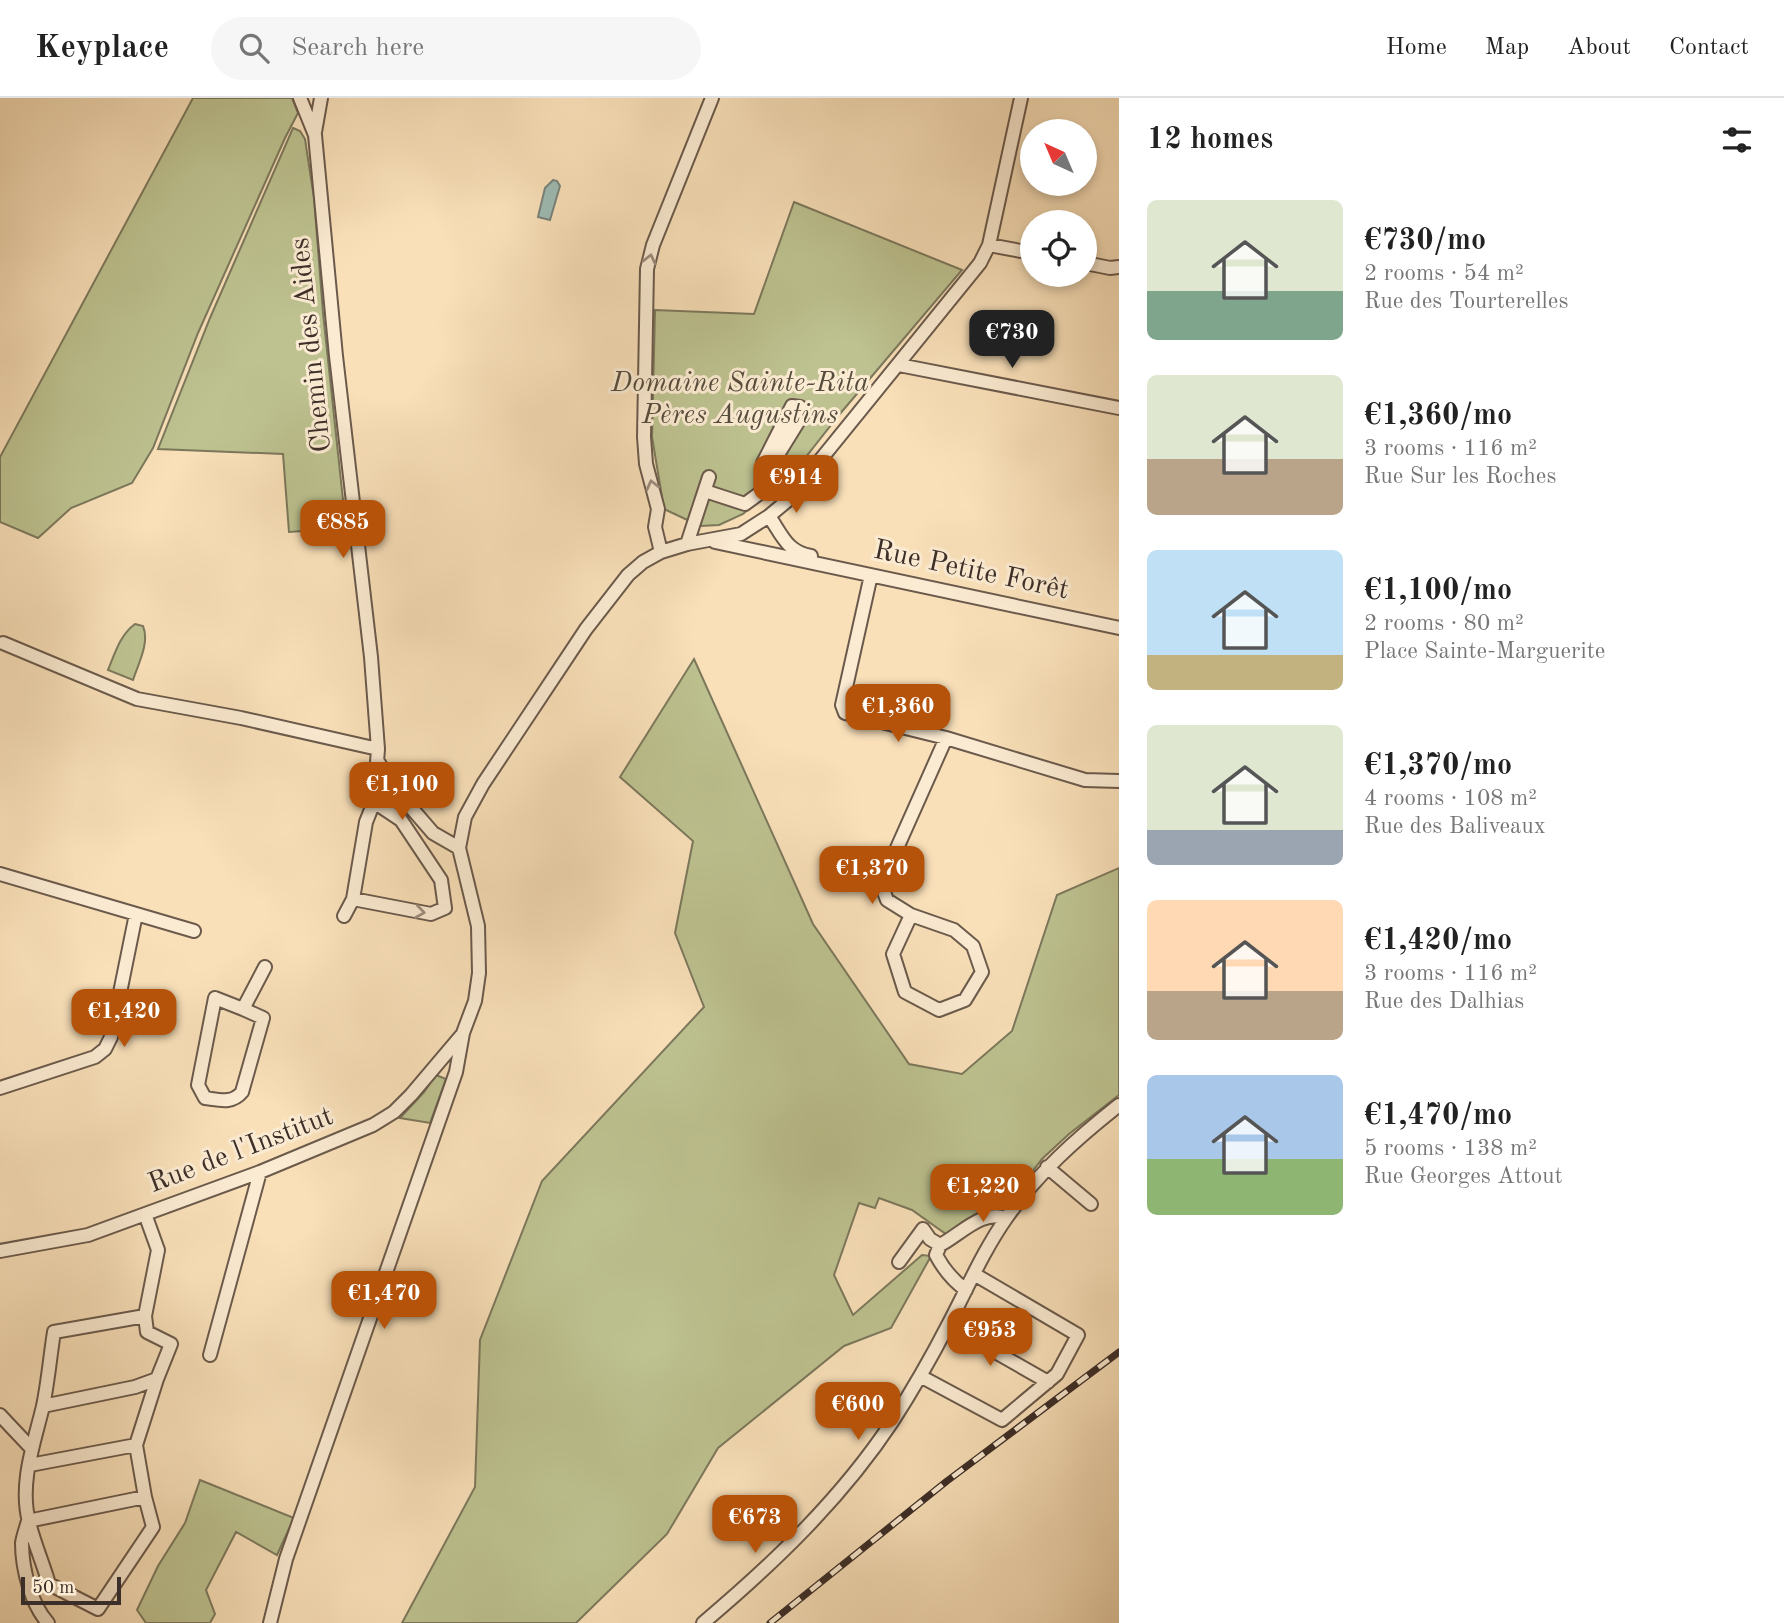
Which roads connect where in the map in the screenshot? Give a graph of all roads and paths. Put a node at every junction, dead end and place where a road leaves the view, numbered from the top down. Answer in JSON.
{"nodes":[{"id":1,"x":300,"y":98,"type":"edge"},
{"id":2,"x":321,"y":98,"type":"edge"},
{"id":3,"x":712,"y":98,"type":"edge"},
{"id":4,"x":1021,"y":98,"type":"edge"},
{"id":5,"x":315,"y":135,"type":"junction"},
{"id":6,"x":989,"y":245,"type":"junction"},
{"id":7,"x":1020,"y":251,"type":"edge"},
{"id":8,"x":1097,"y":265,"type":"edge"},
{"id":9,"x":1119,"y":267,"type":"edge"},
{"id":10,"x":900,"y":365,"type":"junction"},
{"id":11,"x":1119,"y":408,"type":"edge"},
{"id":12,"x":709,"y":478,"type":"dead end"},
{"id":13,"x":779,"y":479,"type":"dead end"},
{"id":14,"x":705,"y":491,"type":"junction"},
{"id":15,"x":769,"y":516,"type":"junction"},
{"id":16,"x":710,"y":541,"type":"junction"},
{"id":17,"x":687,"y":544,"type":"junction"},
{"id":18,"x":661,"y":552,"type":"junction"},
{"id":19,"x":853,"y":570,"type":"junction"},
{"id":20,"x":871,"y":575,"type":"junction"},
{"id":21,"x":1119,"y":628,"type":"edge"},
{"id":22,"x":2,"y":643,"type":"dead end"},
{"id":23,"x":946,"y":738,"type":"junction"},
{"id":24,"x":378,"y":756,"type":"junction"},
{"id":25,"x":1119,"y":781,"type":"edge"},
{"id":26,"x":374,"y":802,"type":"junction"},
{"id":27,"x":459,"y":848,"type":"junction"},
{"id":28,"x":0,"y":874,"type":"edge"},
{"id":29,"x":354,"y":899,"type":"junction"},
{"id":30,"x":136,"y":914,"type":"junction"},
{"id":31,"x":911,"y":915,"type":"junction"},
{"id":32,"x":344,"y":916,"type":"dead end"},
{"id":33,"x":194,"y":931,"type":"dead end"},
{"id":34,"x":265,"y":967,"type":"dead end"},
{"id":35,"x":243,"y":1009,"type":"junction"},
{"id":36,"x":463,"y":1033,"type":"junction"},
{"id":37,"x":0,"y":1088,"type":"edge"},
{"id":38,"x":1119,"y":1105,"type":"edge"},
{"id":39,"x":1047,"y":1167,"type":"junction"},
{"id":40,"x":260,"y":1172,"type":"junction"},
{"id":41,"x":1091,"y":1204,"type":"dead end"},
{"id":42,"x":145,"y":1214,"type":"junction"},
{"id":43,"x":1006,"y":1218,"type":"junction"},
{"id":44,"x":940,"y":1245,"type":"junction"},
{"id":45,"x":0,"y":1251,"type":"edge"},
{"id":46,"x":899,"y":1262,"type":"dead end"},
{"id":47,"x":974,"y":1274,"type":"junction"},
{"id":48,"x":966,"y":1290,"type":"junction"},
{"id":49,"x":145,"y":1317,"type":"junction"},
{"id":50,"x":948,"y":1325,"type":"junction"},
{"id":51,"x":210,"y":1355,"type":"dead end"},
{"id":52,"x":920,"y":1376,"type":"junction"},
{"id":53,"x":157,"y":1379,"type":"junction"},
{"id":54,"x":1048,"y":1382,"type":"junction"},
{"id":55,"x":43,"y":1406,"type":"junction"},
{"id":56,"x":0,"y":1415,"type":"edge"},
{"id":57,"x":136,"y":1445,"type":"junction"},
{"id":58,"x":32,"y":1449,"type":"junction"},
{"id":59,"x":30,"y":1465,"type":"junction"},
{"id":60,"x":145,"y":1497,"type":"junction"},
{"id":61,"x":28,"y":1521,"type":"junction"},
{"id":62,"x":48,"y":1623,"type":"edge"},
{"id":63,"x":270,"y":1623,"type":"edge"},
{"id":64,"x":703,"y":1623,"type":"edge"}],
"edges":[{"from":1,"to":5,"type":"street","name":"Chemin des Aides"},
{"from":2,"to":5,"type":"street"},
{"from":18,"to":3,"type":"street","one_way":true},
{"from":4,"to":6,"type":"street"},
{"from":5,"to":24,"type":"street","name":"Chemin des Aides"},
{"from":6,"to":7,"type":"street"},
{"from":6,"to":10,"type":"street"},
{"from":8,"to":9,"type":"street"},
{"from":10,"to":11,"type":"street"},
{"from":10,"to":15,"type":"street"},
{"from":12,"to":14,"type":"street"},
{"from":13,"to":14,"type":"street"},
{"from":14,"to":17,"type":"street"},
{"from":15,"to":16,"type":"street"},
{"from":15,"to":19,"type":"street","name":"Rue Petite Forêt"},
{"from":16,"to":17,"type":"street"},
{"from":16,"to":19,"type":"street","name":"Rue Petite Forêt"},
{"from":17,"to":18,"type":"street"},
{"from":18,"to":27,"type":"street"},
{"from":19,"to":20,"type":"street","name":"Rue Petite Forêt"},
{"from":20,"to":21,"type":"street","name":"Rue Petite Forêt"},
{"from":20,"to":23,"type":"street"},
{"from":22,"to":24,"type":"street"},
{"from":23,"to":25,"type":"street"},
{"from":23,"to":31,"type":"street"},
{"from":24,"to":26,"type":"street"},
{"from":24,"to":27,"type":"street","name":"Chemin des Aides"},
{"from":26,"to":29,"type":"street"},
{"from":29,"to":26,"type":"street","one_way":true},
{"from":27,"to":36,"type":"street"},
{"from":28,"to":30,"type":"street"},
{"from":29,"to":32,"type":"street"},
{"from":30,"to":33,"type":"street"},
{"from":30,"to":37,"type":"street"},
{"from":31,"to":31,"type":"street"},
{"from":34,"to":35,"type":"street"},
{"from":35,"to":35,"type":"street"},
{"from":36,"to":40,"type":"street","name":"Rue de l'Institut"},
{"from":36,"to":63,"type":"street"},
{"from":38,"to":39,"type":"street"},
{"from":39,"to":41,"type":"street"},
{"from":39,"to":43,"type":"street"},
{"from":40,"to":42,"type":"street","name":"Rue de l'Institut"},
{"from":40,"to":51,"type":"street"},
{"from":42,"to":45,"type":"street","name":"Rue de l'Institut"},
{"from":42,"to":49,"type":"street"},
{"from":43,"to":44,"type":"street"},
{"from":43,"to":47,"type":"street"},
{"from":44,"to":46,"type":"street"},
{"from":44,"to":48,"type":"street"},
{"from":47,"to":48,"type":"street"},
{"from":47,"to":54,"type":"street"},
{"from":48,"to":50,"type":"street"},
{"from":49,"to":53,"type":"street"},
{"from":49,"to":55,"type":"street"},
{"from":50,"to":52,"type":"street"},
{"from":50,"to":54,"type":"street"},
{"from":52,"to":54,"type":"street"},
{"from":52,"to":64,"type":"street"},
{"from":53,"to":55,"type":"street"},
{"from":53,"to":57,"type":"street"},
{"from":55,"to":58,"type":"street"},
{"from":56,"to":58,"type":"street"},
{"from":57,"to":59,"type":"street"},
{"from":57,"to":60,"type":"street"},
{"from":58,"to":59,"type":"street"},
{"from":59,"to":61,"type":"street"},
{"from":60,"to":61,"type":"street"},
{"from":60,"to":61,"type":"street"},
{"from":61,"to":62,"type":"street"}]}
